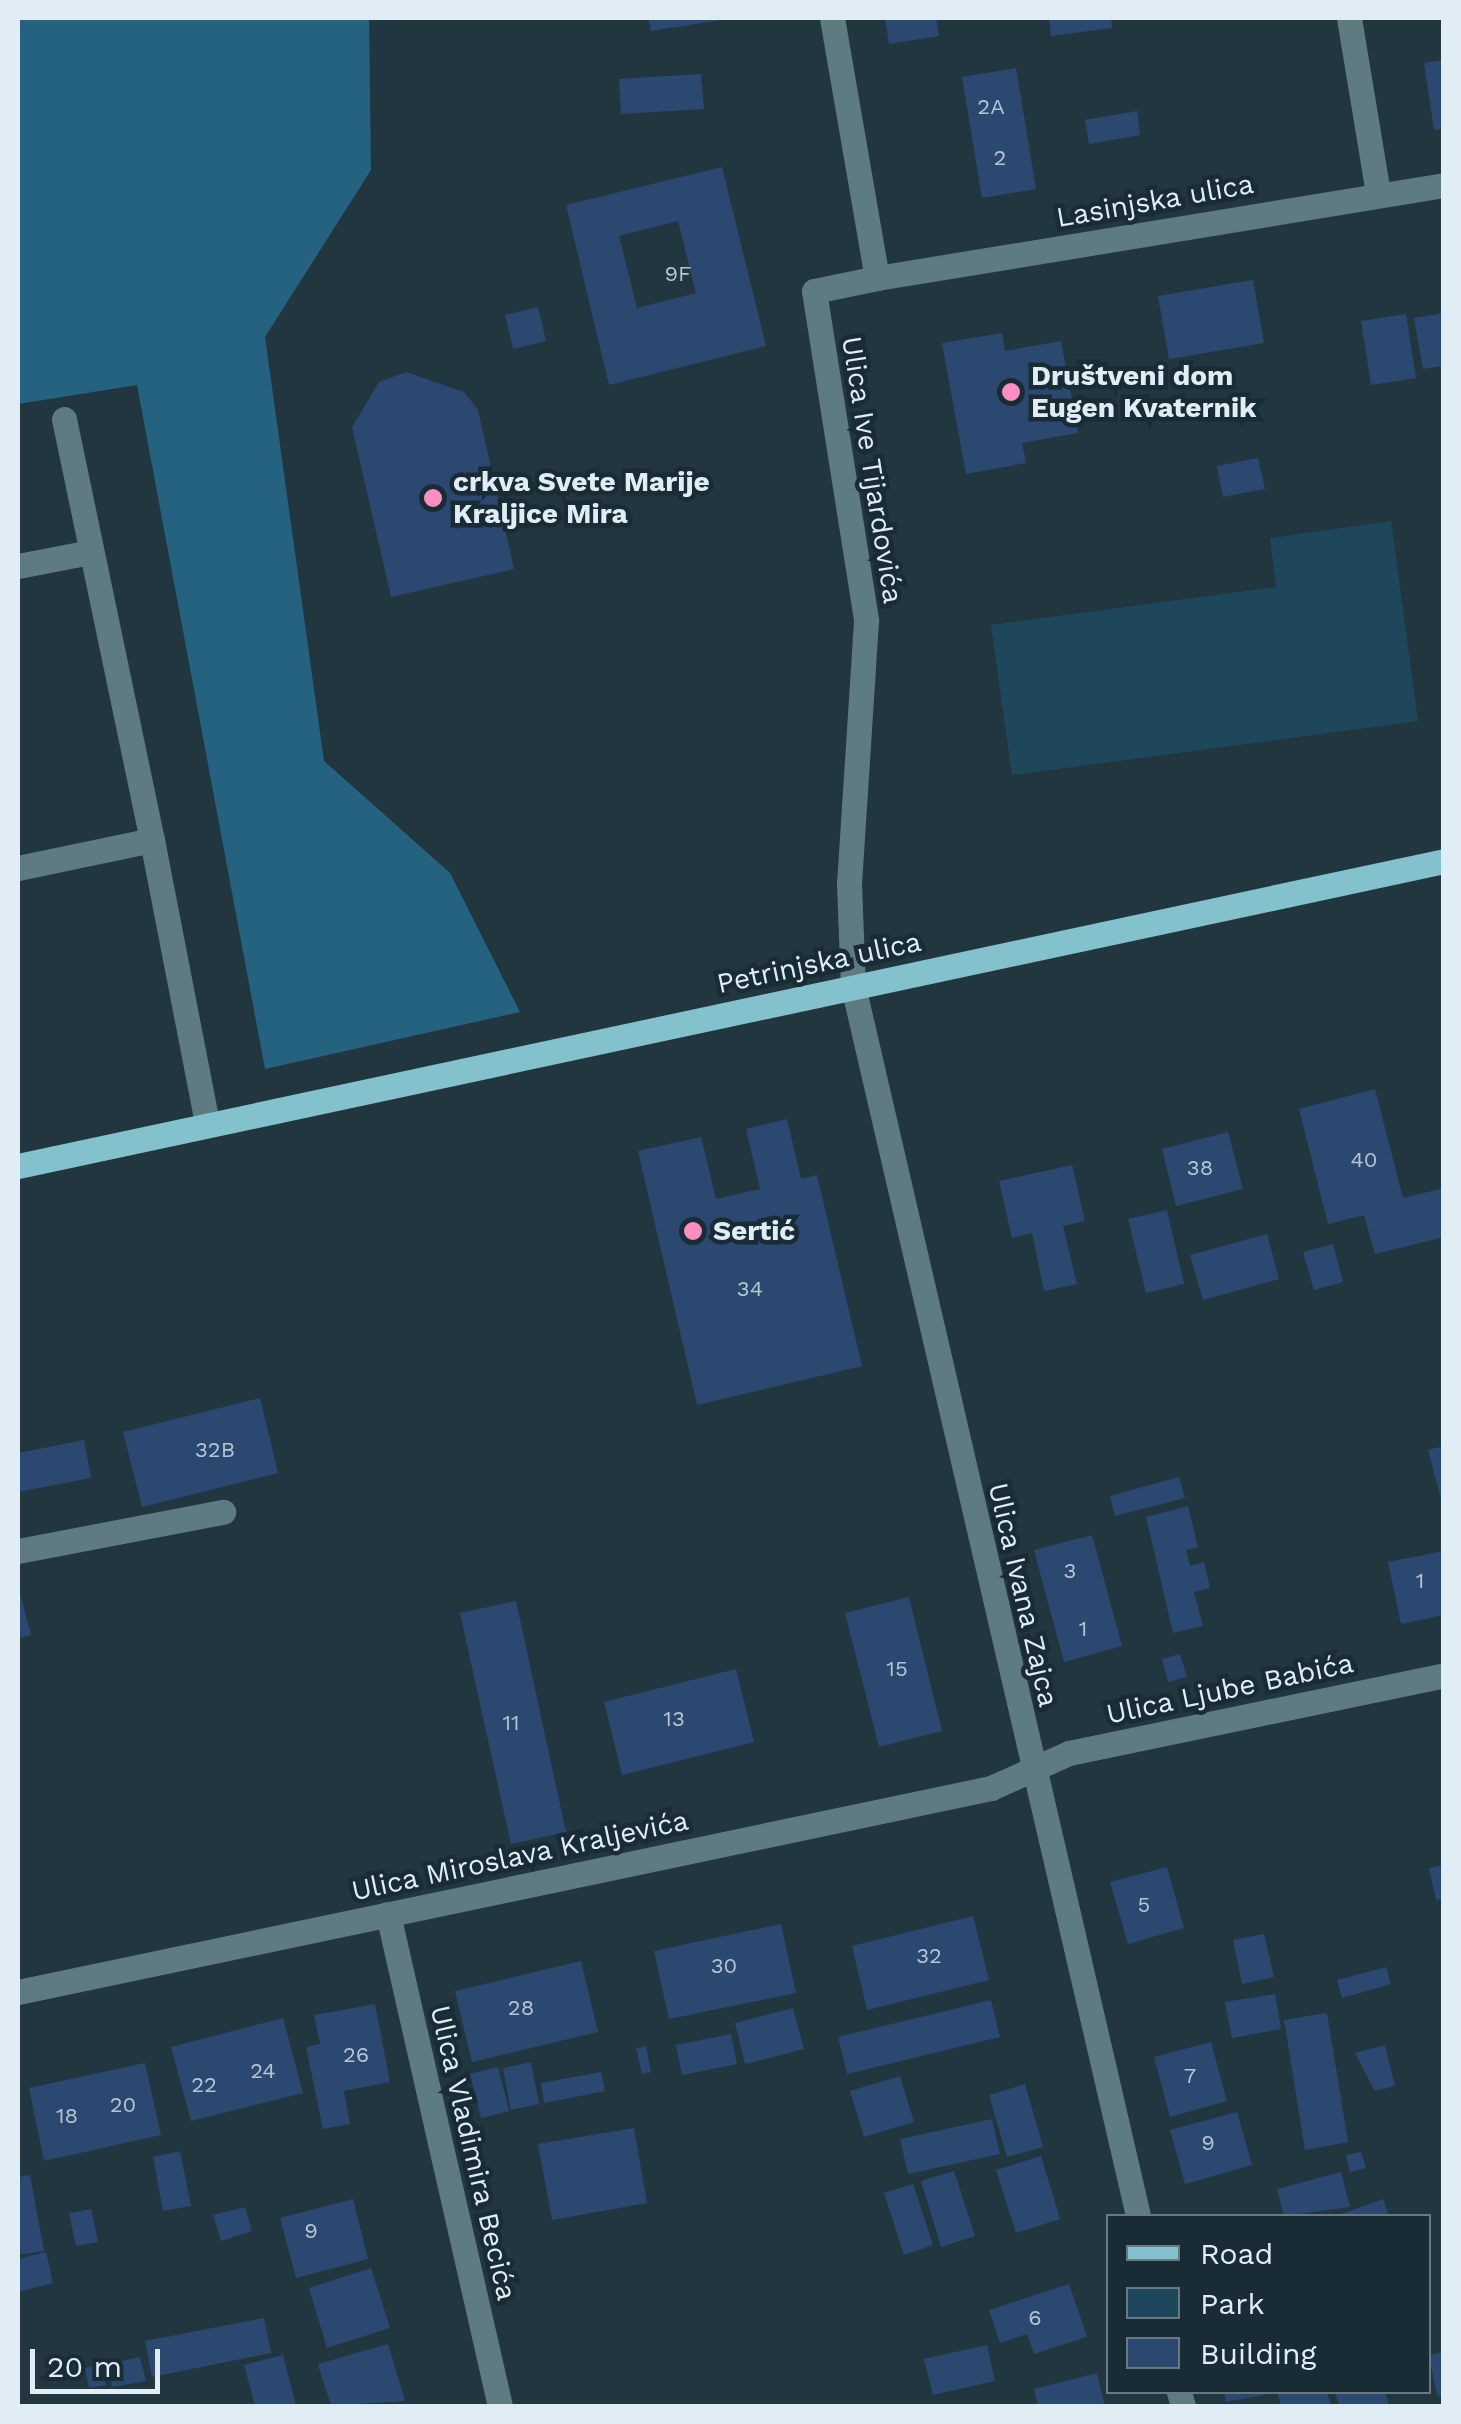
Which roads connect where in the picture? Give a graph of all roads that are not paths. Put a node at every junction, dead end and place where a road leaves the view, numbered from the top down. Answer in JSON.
{"nodes":[{"id":1,"x":832,"y":18,"type":"edge"},
{"id":2,"x":1349,"y":18,"type":"edge"},
{"id":3,"x":1444,"y":185,"type":"edge"},
{"id":4,"x":1378,"y":193,"type":"junction"},
{"id":5,"x":876,"y":278,"type":"junction"},
{"id":6,"x":64,"y":420,"type":"dead end"},
{"id":7,"x":91,"y":552,"type":"junction"},
{"id":8,"x":18,"y":566,"type":"edge"},
{"id":9,"x":152,"y":840,"type":"junction"},
{"id":10,"x":1444,"y":860,"type":"edge"},
{"id":11,"x":18,"y":868,"type":"edge"},
{"id":12,"x":853,"y":986,"type":"junction"},
{"id":13,"x":208,"y":1123,"type":"junction"},
{"id":14,"x":18,"y":1166,"type":"edge"},
{"id":15,"x":223,"y":1512,"type":"dead end"},
{"id":16,"x":18,"y":1552,"type":"edge"},
{"id":17,"x":1444,"y":1676,"type":"edge"},
{"id":18,"x":1032,"y":1770,"type":"junction"},
{"id":19,"x":388,"y":1914,"type":"junction"},
{"id":20,"x":18,"y":1992,"type":"edge"},
{"id":21,"x":1138,"y":2214,"type":"edge"},
{"id":22,"x":500,"y":2406,"type":"edge"}],
"edges":[{"from":1,"to":5,"type":"street"},
{"from":2,"to":4,"type":"street"},
{"from":3,"to":4,"type":"street","name":"Lasinjska ulica"},
{"from":4,"to":5,"type":"street","name":"Lasinjska ulica"},
{"from":5,"to":12,"type":"street","name":"Ulica Ive Tijardovića"},
{"from":6,"to":7,"type":"street"},
{"from":7,"to":8,"type":"street"},
{"from":7,"to":9,"type":"street"},
{"from":9,"to":11,"type":"street"},
{"from":9,"to":13,"type":"street"},
{"from":10,"to":12,"type":"main road","name":"Petrinjska ulica"},
{"from":12,"to":13,"type":"main road","name":"Petrinjska ulica"},
{"from":12,"to":18,"type":"street","name":"Ulica Ivana Zajca"},
{"from":13,"to":14,"type":"main road","name":"Petrinjska ulica"},
{"from":15,"to":16,"type":"street"},
{"from":17,"to":18,"type":"street","name":"Ulica Ljube Babića"},
{"from":18,"to":19,"type":"street","name":"Ulica Miroslava Kraljevića"},
{"from":18,"to":21,"type":"street","name":"Ulica Ivana Zajca"},
{"from":19,"to":20,"type":"street","name":"Ulica Miroslava Kraljevića"},
{"from":19,"to":22,"type":"street","name":"Ulica Vladimira Becića"}]}
